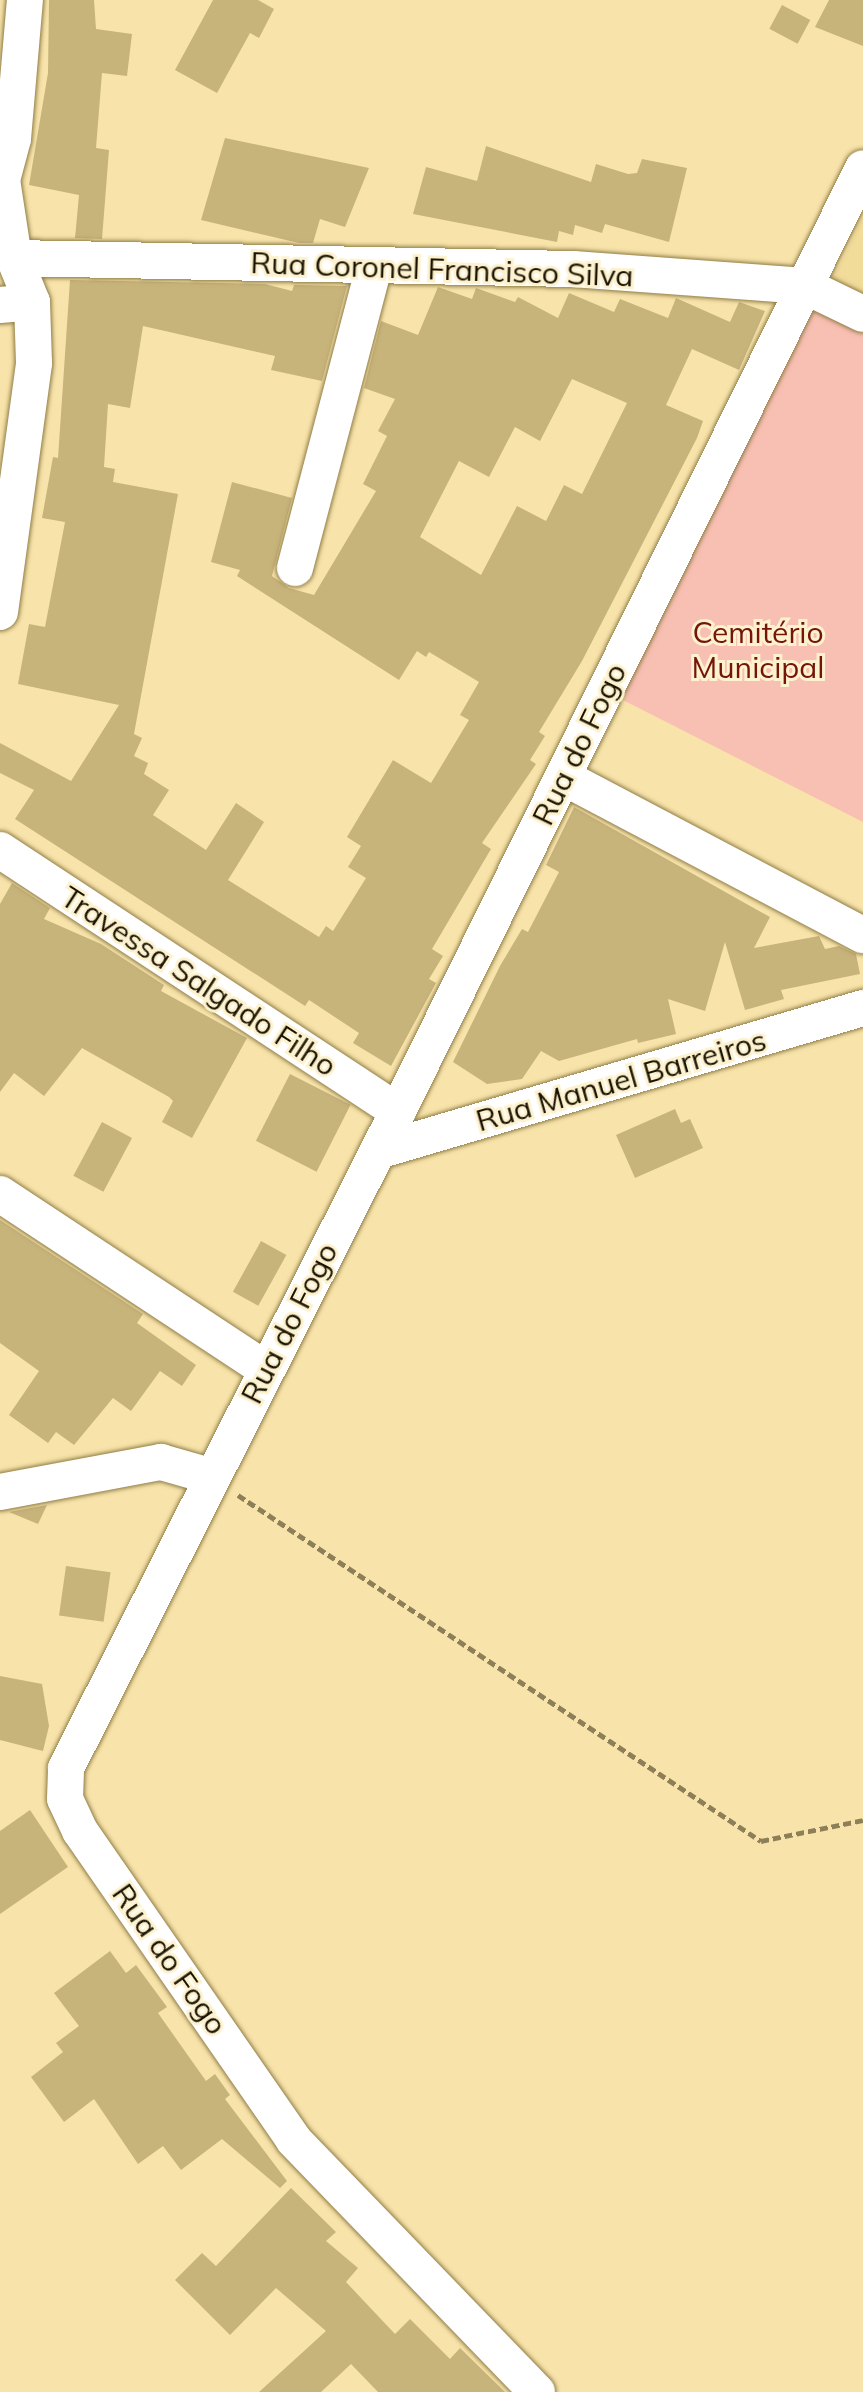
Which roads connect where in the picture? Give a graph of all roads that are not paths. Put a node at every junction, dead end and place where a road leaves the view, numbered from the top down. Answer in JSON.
{"nodes":[{"id":1,"x":25,"y":0,"type":"edge"},
{"id":2,"x":863,"y":168,"type":"edge"},
{"id":3,"x":14,"y":258,"type":"junction"},
{"id":4,"x":374,"y":267,"type":"junction"},
{"id":5,"x":805,"y":286,"type":"junction"},
{"id":6,"x":16,"y":303,"type":"edge"},
{"id":7,"x":863,"y":314,"type":"edge"},
{"id":8,"x":295,"y":568,"type":"dead end"},
{"id":9,"x":0,"y":612,"type":"edge"},
{"id":10,"x":563,"y":777,"type":"junction"},
{"id":11,"x":0,"y":850,"type":"edge"},
{"id":12,"x":863,"y":935,"type":"edge"},
{"id":13,"x":863,"y":1008,"type":"edge"},
{"id":14,"x":398,"y":1111,"type":"junction"},
{"id":15,"x":378,"y":1151,"type":"junction"},
{"id":16,"x":0,"y":1194,"type":"edge"},
{"id":17,"x":265,"y":1369,"type":"junction"},
{"id":18,"x":210,"y":1476,"type":"junction"},
{"id":19,"x":0,"y":1492,"type":"edge"},
{"id":20,"x":537,"y":2392,"type":"edge"}],
"edges":[{"from":1,"to":3,"type":"street"},
{"from":2,"to":5,"type":"street","name":"Rua do Fogo"},
{"from":3,"to":4,"type":"street","name":"Rua Coronel Francisco Silva"},
{"from":3,"to":6,"type":"street"},
{"from":4,"to":5,"type":"street","name":"Rua Coronel Francisco Silva"},
{"from":4,"to":8,"type":"street"},
{"from":5,"to":7,"type":"street","name":"Rua Coronel Francisco Silva"},
{"from":5,"to":10,"type":"street","name":"Rua do Fogo"},
{"from":6,"to":9,"type":"street"},
{"from":10,"to":12,"type":"street"},
{"from":10,"to":14,"type":"street","name":"Rua do Fogo"},
{"from":11,"to":14,"type":"street","name":"Travessa Salgado Filho"},
{"from":13,"to":15,"type":"street","name":"Rua Manuel Barreiros"},
{"from":14,"to":15,"type":"street","name":"Rua do Fogo"},
{"from":15,"to":17,"type":"street","name":"Rua do Fogo"},
{"from":16,"to":17,"type":"street"},
{"from":17,"to":18,"type":"street","name":"Rua do Fogo"},
{"from":18,"to":19,"type":"street"},
{"from":18,"to":20,"type":"street","name":"Rua do Fogo"}]}
